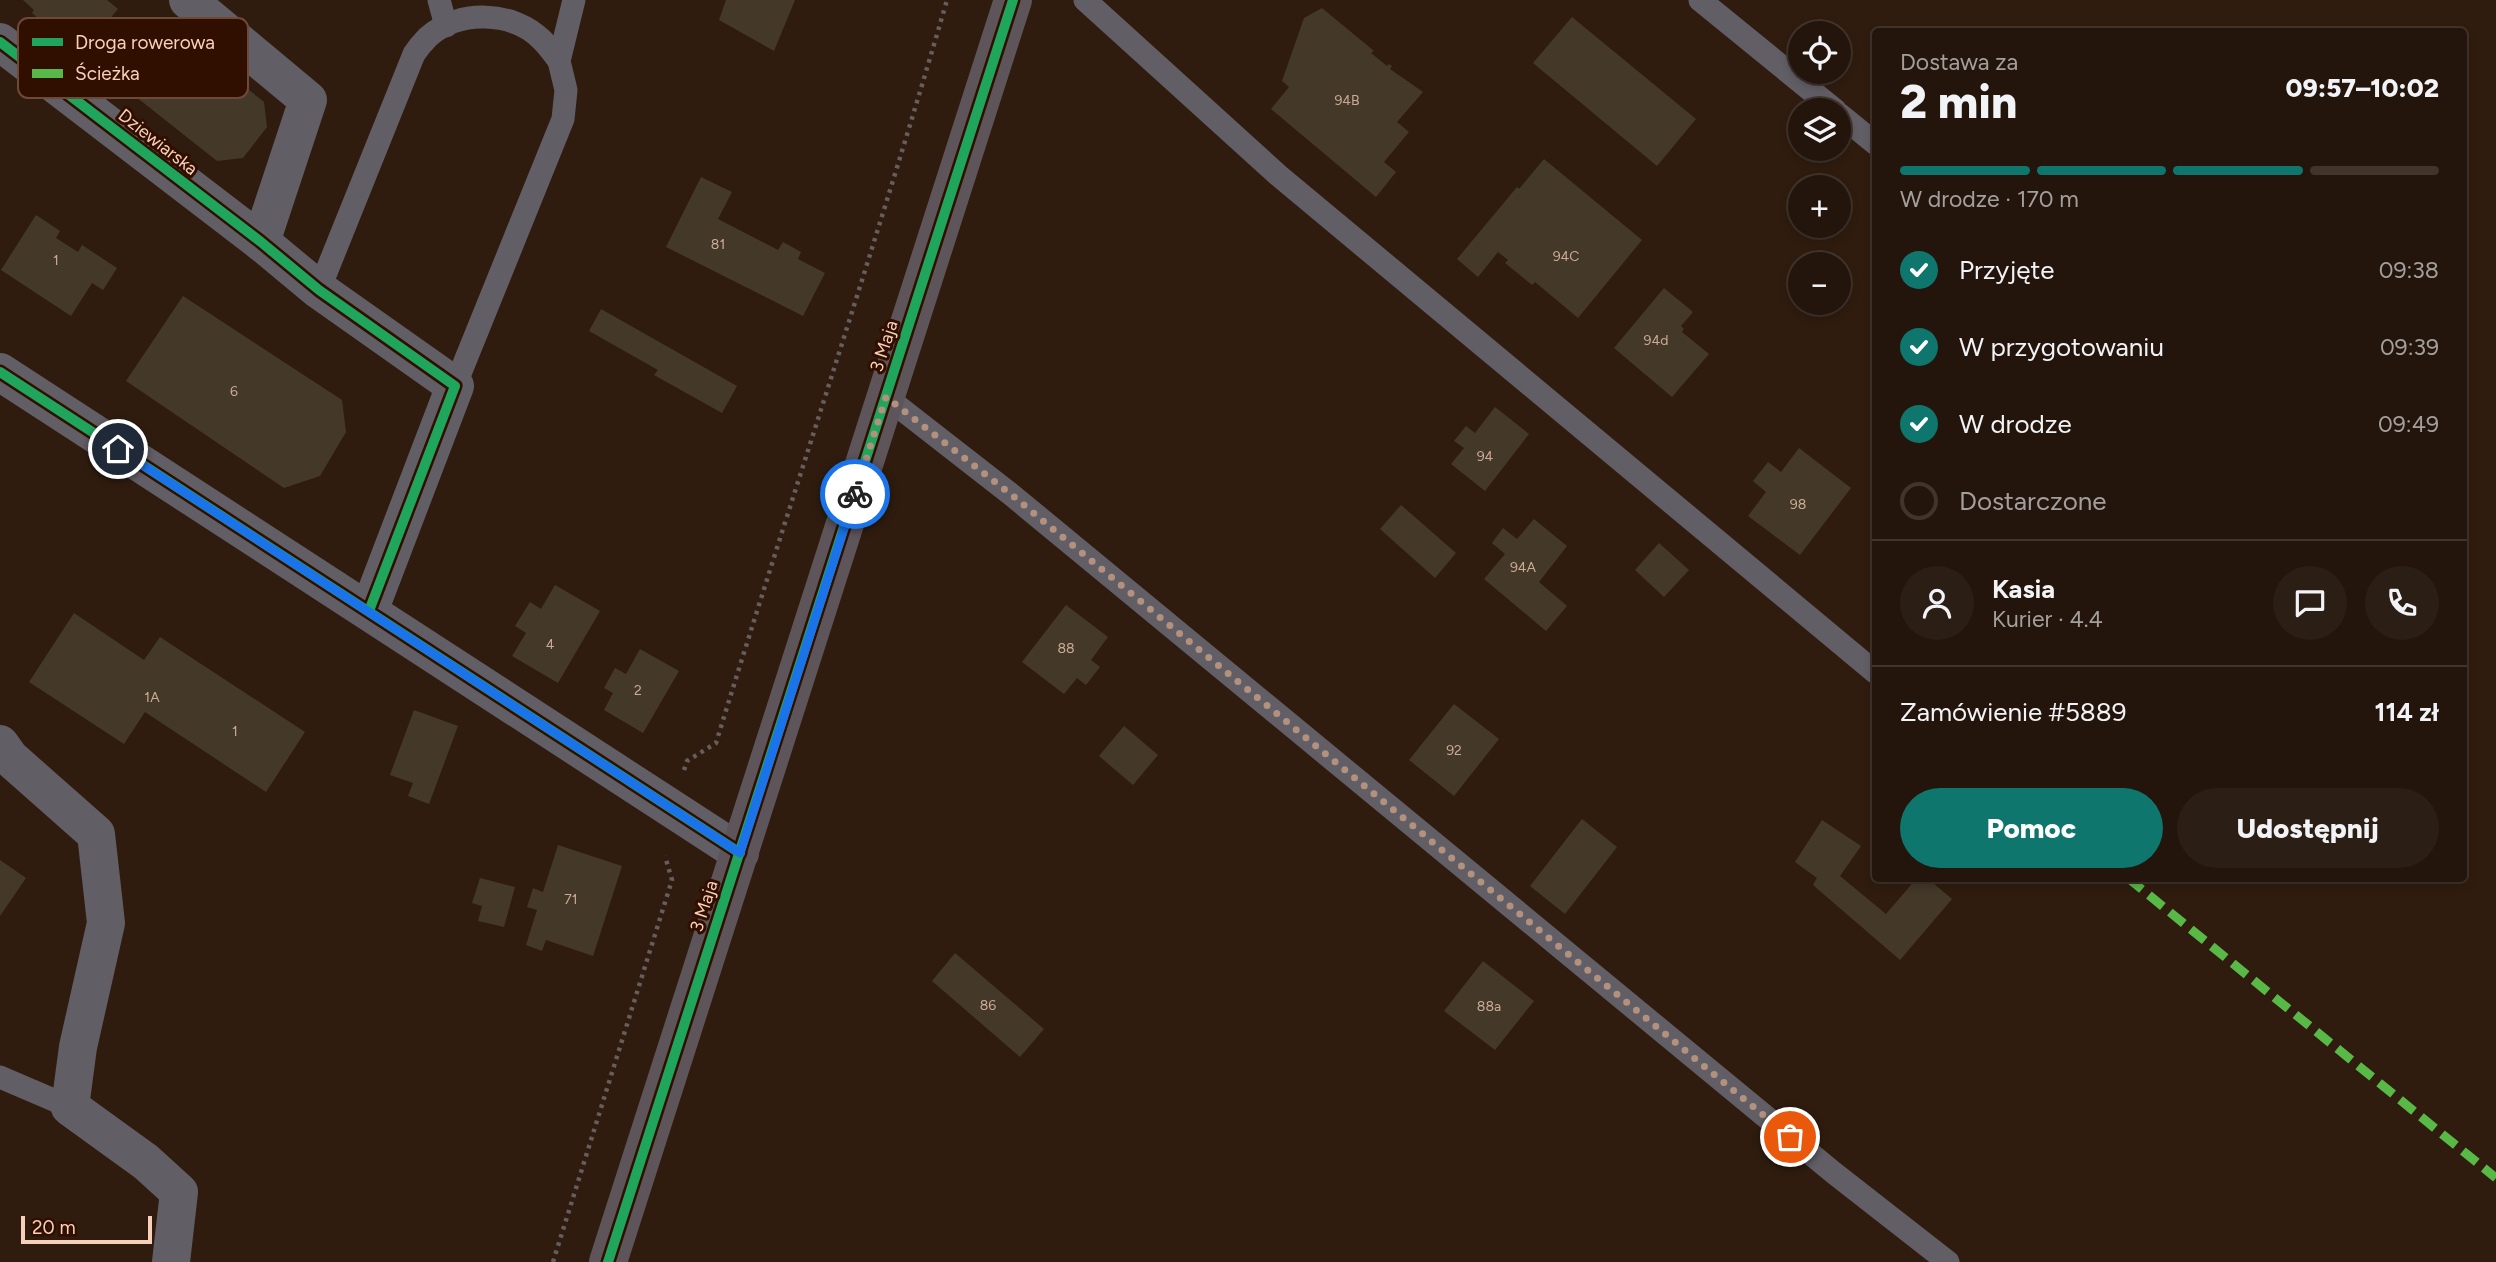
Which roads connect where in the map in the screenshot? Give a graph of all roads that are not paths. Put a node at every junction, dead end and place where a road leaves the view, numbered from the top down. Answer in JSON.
{"nodes":[{"id":1,"x":188,"y":0,"type":"edge"},
{"id":2,"x":439,"y":0,"type":"edge"},
{"id":3,"x":574,"y":0,"type":"edge"},
{"id":4,"x":1013,"y":0,"type":"edge"},
{"id":5,"x":1085,"y":0,"type":"edge"},
{"id":6,"x":1700,"y":0,"type":"edge"},
{"id":7,"x":210,"y":18,"type":"edge"},
{"id":8,"x":446,"y":26,"type":"junction"},
{"id":9,"x":0,"y":42,"type":"edge"},
{"id":10,"x":248,"y":50,"type":"edge"},
{"id":11,"x":18,"y":56,"type":"edge"},
{"id":12,"x":559,"y":61,"type":"junction"},
{"id":13,"x":72,"y":98,"type":"edge"},
{"id":14,"x":1820,"y":98,"type":"edge"},
{"id":15,"x":1851,"y":124,"type":"edge"},
{"id":16,"x":1872,"y":141,"type":"edge"},
{"id":17,"x":261,"y":242,"type":"junction"},
{"id":18,"x":319,"y":290,"type":"junction"},
{"id":19,"x":0,"y":372,"type":"edge"},
{"id":20,"x":455,"y":386,"type":"junction"},
{"id":21,"x":886,"y":397,"type":"junction"},
{"id":22,"x":369,"y":611,"type":"junction"},
{"id":23,"x":1872,"y":670,"type":"edge"},
{"id":24,"x":0,"y":744,"type":"edge"},
{"id":25,"x":740,"y":853,"type":"junction"},
{"id":26,"x":0,"y":1077,"type":"edge"},
{"id":27,"x":70,"y":1107,"type":"junction"},
{"id":28,"x":171,"y":1262,"type":"edge"},
{"id":29,"x":608,"y":1262,"type":"edge"},
{"id":30,"x":1948,"y":1262,"type":"edge"}],
"edges":[{"from":1,"to":7,"type":"street"},
{"from":2,"to":8,"type":"lane"},
{"from":3,"to":12,"type":"lane"},
{"from":4,"to":21,"type":"street","name":"3 Maja"},
{"from":5,"to":23,"type":"lane"},
{"from":6,"to":14,"type":"lane"},
{"from":8,"to":12,"type":"lane"},
{"from":8,"to":18,"type":"lane"},
{"from":9,"to":11,"type":"street","name":"Dziewiarska"},
{"from":10,"to":17,"type":"street"},
{"from":12,"to":20,"type":"lane"},
{"from":13,"to":17,"type":"street","name":"Dziewiarska"},
{"from":15,"to":16,"type":"lane"},
{"from":17,"to":18,"type":"street","name":"Dziewiarska"},
{"from":18,"to":20,"type":"street","name":"Dziewiarska"},
{"from":19,"to":22,"type":"street"},
{"from":20,"to":22,"type":"street"},
{"from":21,"to":25,"type":"street","name":"3 Maja"},
{"from":21,"to":30,"type":"lane"},
{"from":22,"to":25,"type":"street"},
{"from":24,"to":27,"type":"street"},
{"from":25,"to":29,"type":"street","name":"3 Maja"},
{"from":26,"to":27,"type":"lane"},
{"from":27,"to":28,"type":"street"}]}
